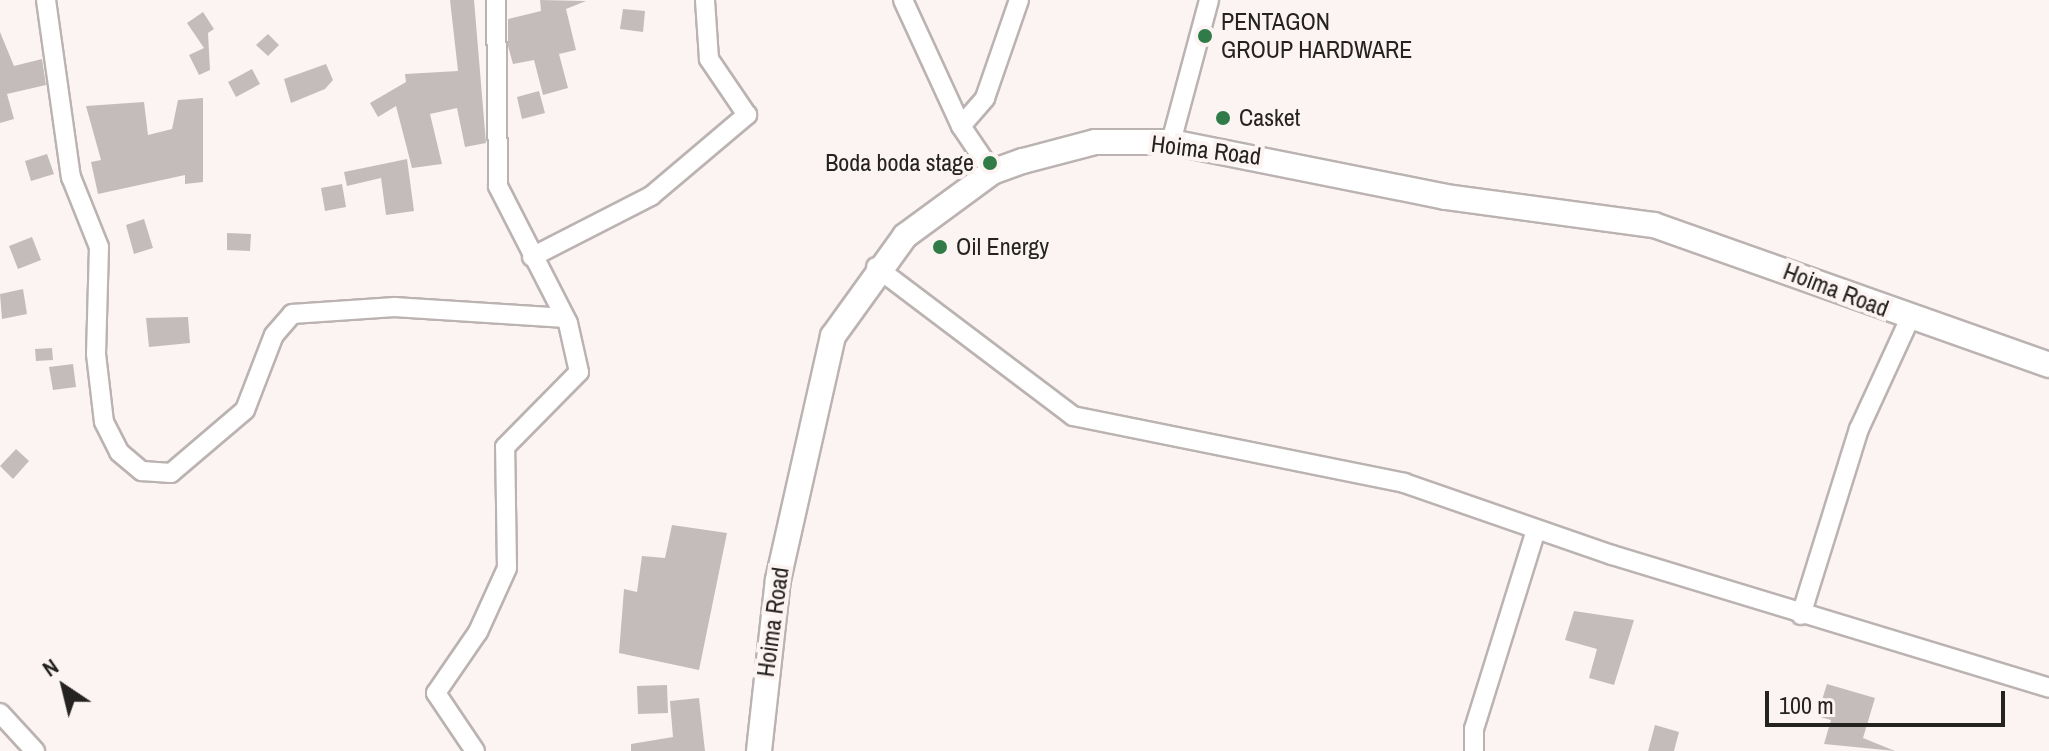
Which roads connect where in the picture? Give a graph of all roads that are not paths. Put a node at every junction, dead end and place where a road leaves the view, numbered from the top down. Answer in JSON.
{"nodes":[{"id":1,"x":46,"y":0,"type":"edge"},
{"id":2,"x":496,"y":0,"type":"edge"},
{"id":3,"x":705,"y":0,"type":"edge"},
{"id":4,"x":1019,"y":0,"type":"edge"},
{"id":5,"x":1209,"y":0,"type":"edge"},
{"id":6,"x":907,"y":2,"type":"edge"},
{"id":7,"x":961,"y":126,"type":"junction"},
{"id":8,"x":1171,"y":142,"type":"junction"},
{"id":9,"x":992,"y":172,"type":"junction"},
{"id":10,"x":532,"y":257,"type":"junction"},
{"id":11,"x":876,"y":267,"type":"junction"},
{"id":12,"x":565,"y":318,"type":"junction"},
{"id":13,"x":1910,"y":318,"type":"junction"},
{"id":14,"x":2049,"y":365,"type":"edge"},
{"id":15,"x":1536,"y":530,"type":"junction"},
{"id":16,"x":1801,"y":615,"type":"junction"},
{"id":17,"x":2049,"y":688,"type":"edge"},
{"id":18,"x":0,"y":713,"type":"edge"},
{"id":19,"x":35,"y":751,"type":"edge"},
{"id":20,"x":475,"y":751,"type":"edge"},
{"id":21,"x":759,"y":751,"type":"edge"},
{"id":22,"x":1474,"y":751,"type":"edge"}],
"edges":[{"from":1,"to":12,"type":"street"},
{"from":2,"to":10,"type":"street"},
{"from":3,"to":10,"type":"street"},
{"from":4,"to":7,"type":"street"},
{"from":5,"to":8,"type":"street"},
{"from":6,"to":7,"type":"street"},
{"from":7,"to":9,"type":"street"},
{"from":8,"to":9,"type":"main road","name":"Hoima Road"},
{"from":8,"to":13,"type":"main road","name":"Hoima Road"},
{"from":9,"to":11,"type":"main road","name":"Hoima Road"},
{"from":10,"to":12,"type":"street"},
{"from":11,"to":15,"type":"street"},
{"from":11,"to":21,"type":"main road","name":"Hoima Road"},
{"from":12,"to":20,"type":"street"},
{"from":13,"to":14,"type":"main road","name":"Hoima Road"},
{"from":13,"to":16,"type":"street"},
{"from":15,"to":16,"type":"street"},
{"from":15,"to":22,"type":"street"},
{"from":16,"to":17,"type":"street"},
{"from":18,"to":19,"type":"street"}]}
